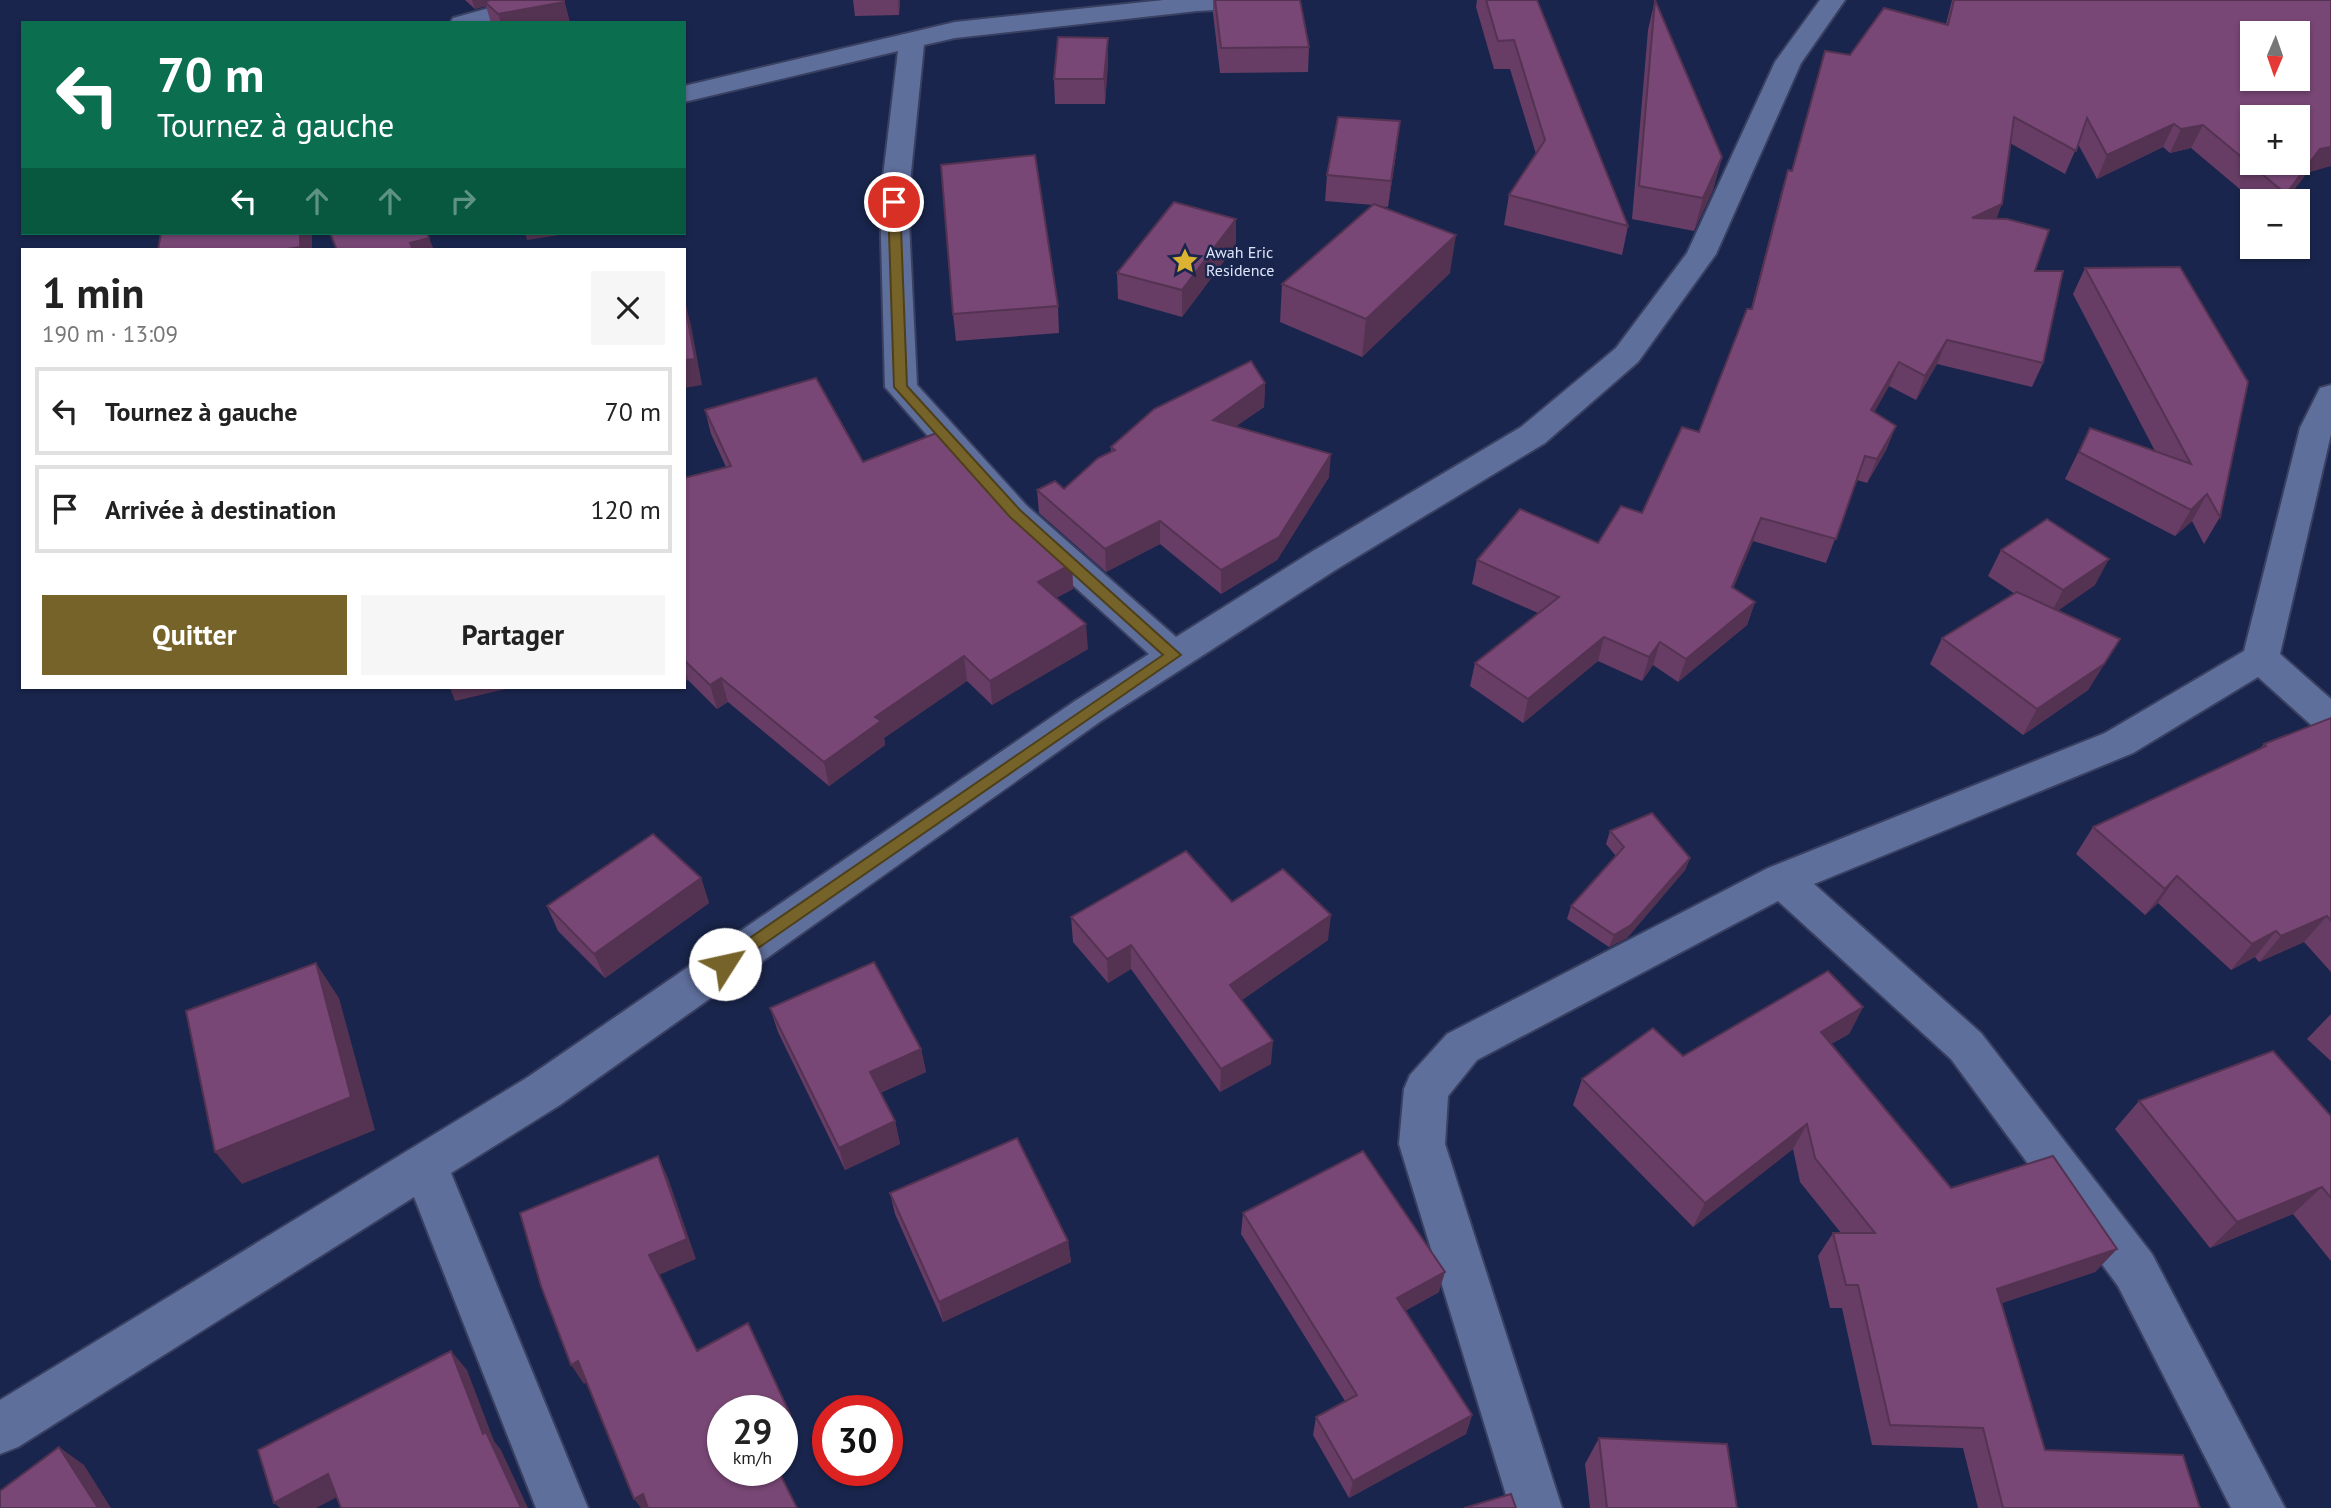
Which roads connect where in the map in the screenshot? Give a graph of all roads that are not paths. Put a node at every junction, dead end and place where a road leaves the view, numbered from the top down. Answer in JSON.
{"nodes":[{"id":1,"x":546,"y":0,"type":"edge"},
{"id":2,"x":1266,"y":0,"type":"edge"},
{"id":3,"x":1833,"y":0,"type":"edge"},
{"id":4,"x":469,"y":21,"type":"edge"},
{"id":5,"x":912,"y":40,"type":"junction"},
{"id":6,"x":686,"y":94,"type":"edge"},
{"id":7,"x":2331,"y":395,"type":"edge"},
{"id":8,"x":1173,"y":655,"type":"junction"},
{"id":9,"x":2261,"y":659,"type":"junction"},
{"id":10,"x":2331,"y":721,"type":"edge"},
{"id":11,"x":1782,"y":880,"type":"junction"},
{"id":12,"x":425,"y":1165,"type":"junction"},
{"id":13,"x":0,"y":1429,"type":"edge"},
{"id":14,"x":562,"y":1508,"type":"edge"},
{"id":15,"x":1536,"y":1508,"type":"edge"},
{"id":16,"x":2259,"y":1508,"type":"edge"}],
"edges":[{"from":1,"to":4,"type":"street"},
{"from":2,"to":5,"type":"street"},
{"from":3,"to":8,"type":"street"},
{"from":5,"to":6,"type":"street"},
{"from":5,"to":8,"type":"street"},
{"from":7,"to":9,"type":"street"},
{"from":8,"to":12,"type":"street"},
{"from":9,"to":10,"type":"street"},
{"from":9,"to":11,"type":"street"},
{"from":11,"to":15,"type":"street"},
{"from":11,"to":16,"type":"street"},
{"from":12,"to":13,"type":"street"},
{"from":12,"to":14,"type":"street"}]}
